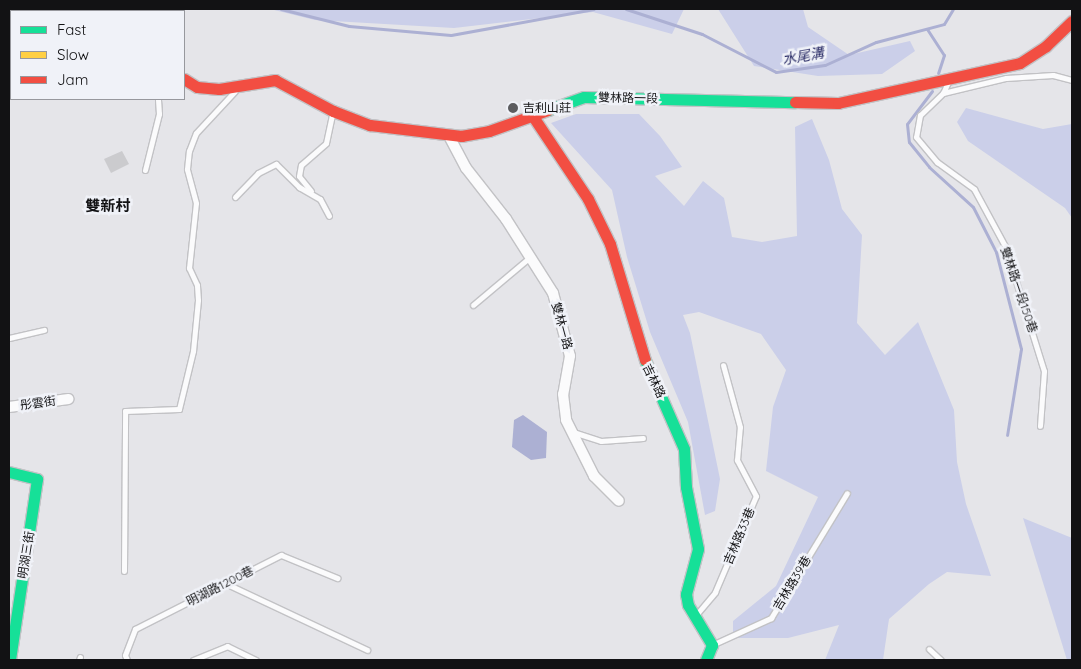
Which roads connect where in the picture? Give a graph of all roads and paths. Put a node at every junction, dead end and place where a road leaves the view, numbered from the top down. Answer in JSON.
{"nodes":[{"id":1,"x":1072,"y":21,"type":"edge"},
{"id":2,"x":949,"y":79,"type":"junction"},
{"id":3,"x":185,"y":80,"type":"edge"},
{"id":4,"x":1072,"y":80,"type":"edge"},
{"id":5,"x":242,"y":84,"type":"junction"},
{"id":6,"x":943,"y":93,"type":"junction"},
{"id":7,"x":158,"y":100,"type":"edge"},
{"id":8,"x":333,"y":111,"type":"junction"},
{"id":9,"x":532,"y":115,"type":"junction"},
{"id":10,"x":449,"y":136,"type":"junction"},
{"id":11,"x":146,"y":170,"type":"dead end"},
{"id":12,"x":312,"y":193,"type":"junction"},
{"id":13,"x":236,"y":197,"type":"dead end"},
{"id":14,"x":329,"y":216,"type":"dead end"},
{"id":15,"x":530,"y":257,"type":"junction"},
{"id":16,"x":473,"y":305,"type":"dead end"},
{"id":17,"x":44,"y":330,"type":"dead end"},
{"id":18,"x":9,"y":338,"type":"edge"},
{"id":19,"x":724,"y":365,"type":"dead end"},
{"id":20,"x":68,"y":399,"type":"dead end"},
{"id":21,"x":9,"y":407,"type":"edge"},
{"id":22,"x":1040,"y":426,"type":"dead end"},
{"id":23,"x":572,"y":431,"type":"junction"},
{"id":24,"x":643,"y":438,"type":"dead end"},
{"id":25,"x":9,"y":472,"type":"edge"},
{"id":26,"x":847,"y":493,"type":"dead end"},
{"id":27,"x":619,"y":502,"type":"dead end"},
{"id":28,"x":124,"y":571,"type":"dead end"},
{"id":29,"x":337,"y":578,"type":"dead end"},
{"id":30,"x":227,"y":584,"type":"junction"},
{"id":31,"x":695,"y":616,"type":"junction"},
{"id":32,"x":712,"y":645,"type":"junction"},
{"id":33,"x":929,"y":649,"type":"dead end"},
{"id":34,"x":367,"y":650,"type":"dead end"},
{"id":35,"x":202,"y":658,"type":"edge"},
{"id":36,"x":10,"y":660,"type":"edge"},
{"id":37,"x":127,"y":660,"type":"edge"},
{"id":38,"x":193,"y":660,"type":"edge"},
{"id":39,"x":256,"y":660,"type":"edge"},
{"id":40,"x":706,"y":660,"type":"edge"},
{"id":41,"x":941,"y":660,"type":"edge"}],
"edges":[{"from":1,"to":2,"type":"street","name":"雙林路一段"},
{"from":2,"to":6,"type":"lane","name":"雙林路一段150巷"},
{"from":2,"to":9,"type":"street","name":"雙林路一段"},
{"from":3,"to":5,"type":"street","name":"雙林路一段"},
{"from":4,"to":6,"type":"lane"},
{"from":5,"to":8,"type":"street","name":"雙林路一段"},
{"from":5,"to":28,"type":"lane"},
{"from":6,"to":22,"type":"lane","name":"雙林路一段150巷"},
{"from":7,"to":11,"type":"lane"},
{"from":8,"to":10,"type":"street","name":"雙林路一段"},
{"from":8,"to":12,"type":"lane"},
{"from":9,"to":10,"type":"street","name":"雙林路一段"},
{"from":9,"to":31,"type":"street","name":"吉林路"},
{"from":10,"to":15,"type":"street","name":"雙林一路"},
{"from":12,"to":13,"type":"lane"},
{"from":12,"to":14,"type":"lane"},
{"from":15,"to":16,"type":"lane"},
{"from":15,"to":23,"type":"street","name":"雙林一路"},
{"from":17,"to":18,"type":"lane"},
{"from":19,"to":31,"type":"lane","name":"吉林路33巷"},
{"from":20,"to":21,"type":"street","name":"彤雲街"},
{"from":23,"to":24,"type":"lane"},
{"from":23,"to":27,"type":"street","name":"雙林一路"},
{"from":25,"to":36,"type":"street","name":"明湖三街"},
{"from":26,"to":32,"type":"lane","name":"吉林路39巷"},
{"from":29,"to":30,"type":"lane","name":"明湖路1200巷"},
{"from":30,"to":34,"type":"lane"},
{"from":30,"to":37,"type":"lane","name":"明湖路1200巷"},
{"from":31,"to":32,"type":"street","name":"吉林路"},
{"from":32,"to":40,"type":"street"},
{"from":33,"to":41,"type":"lane"},
{"from":35,"to":38,"type":"lane"},
{"from":35,"to":39,"type":"lane"}]}
